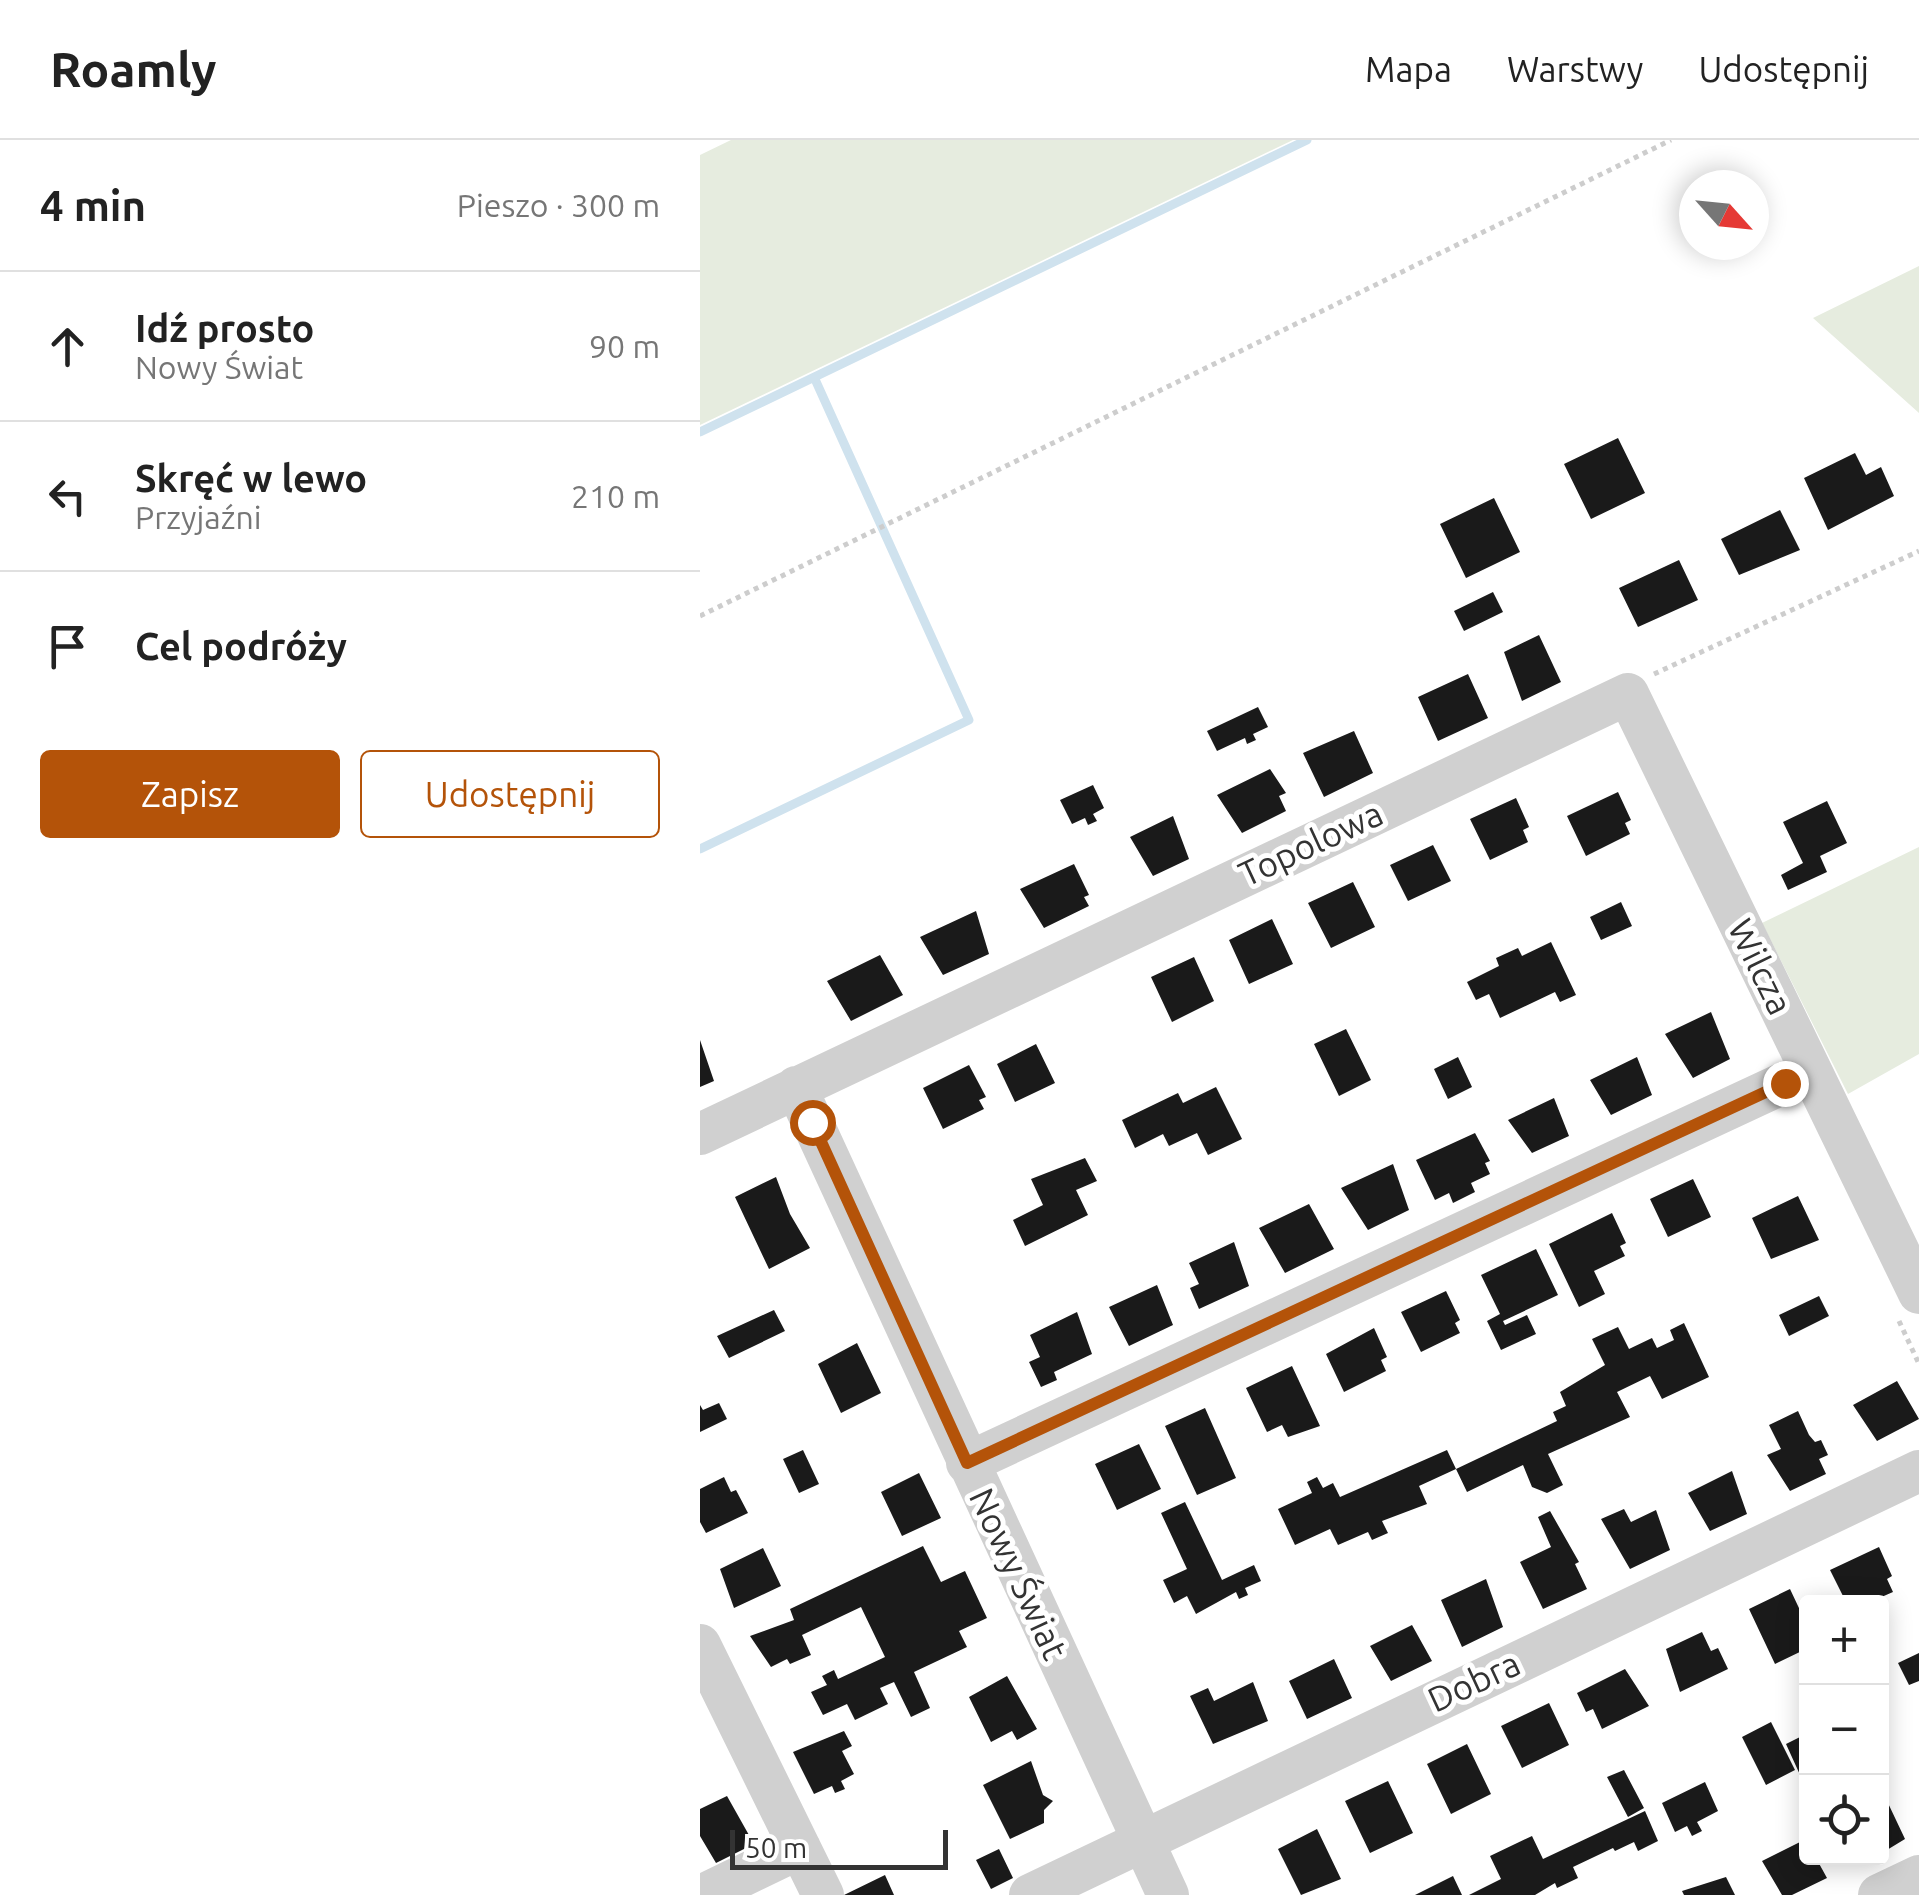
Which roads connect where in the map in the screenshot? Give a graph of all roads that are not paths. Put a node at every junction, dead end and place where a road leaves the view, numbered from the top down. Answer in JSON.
{"nodes":[{"id":1,"x":1628,"y":694,"type":"joint"},
{"id":2,"x":1810,"y":1071,"type":"junction"},
{"id":3,"x":796,"y":1088,"type":"junction"},
{"id":4,"x":700,"y":1134,"type":"edge"},
{"id":5,"x":1919,"y":1293,"type":"edge"},
{"id":6,"x":967,"y":1463,"type":"junction"},
{"id":7,"x":1919,"y":1471,"type":"edge"},
{"id":8,"x":700,"y":1645,"type":"edge"},
{"id":9,"x":1141,"y":1840,"type":"junction"},
{"id":10,"x":800,"y":1848,"type":"junction"},
{"id":11,"x":1919,"y":1876,"type":"edge"},
{"id":12,"x":703,"y":1895,"type":"edge"},
{"id":13,"x":823,"y":1895,"type":"edge"},
{"id":14,"x":1030,"y":1895,"type":"edge"},
{"id":15,"x":1168,"y":1895,"type":"edge"},
{"id":16,"x":1879,"y":1895,"type":"edge"}],
"edges":[{"from":1,"to":2,"type":"street","name":"Wilcza"},
{"from":1,"to":3,"type":"street","name":"Topolowa"},
{"from":2,"to":5,"type":"street","name":"Wilcza"},
{"from":2,"to":6,"type":"street"},
{"from":3,"to":4,"type":"street","name":"Topolowa"},
{"from":3,"to":6,"type":"street","name":"Nowy Świat"},
{"from":6,"to":9,"type":"street","name":"Nowy Świat"},
{"from":7,"to":9,"type":"street","name":"Dobra"},
{"from":8,"to":10,"type":"street"},
{"from":9,"to":14,"type":"street","name":"Dobra"},
{"from":9,"to":15,"type":"street","name":"Nowy Świat"},
{"from":10,"to":12,"type":"street"},
{"from":10,"to":13,"type":"street"},
{"from":11,"to":16,"type":"street"}]}
